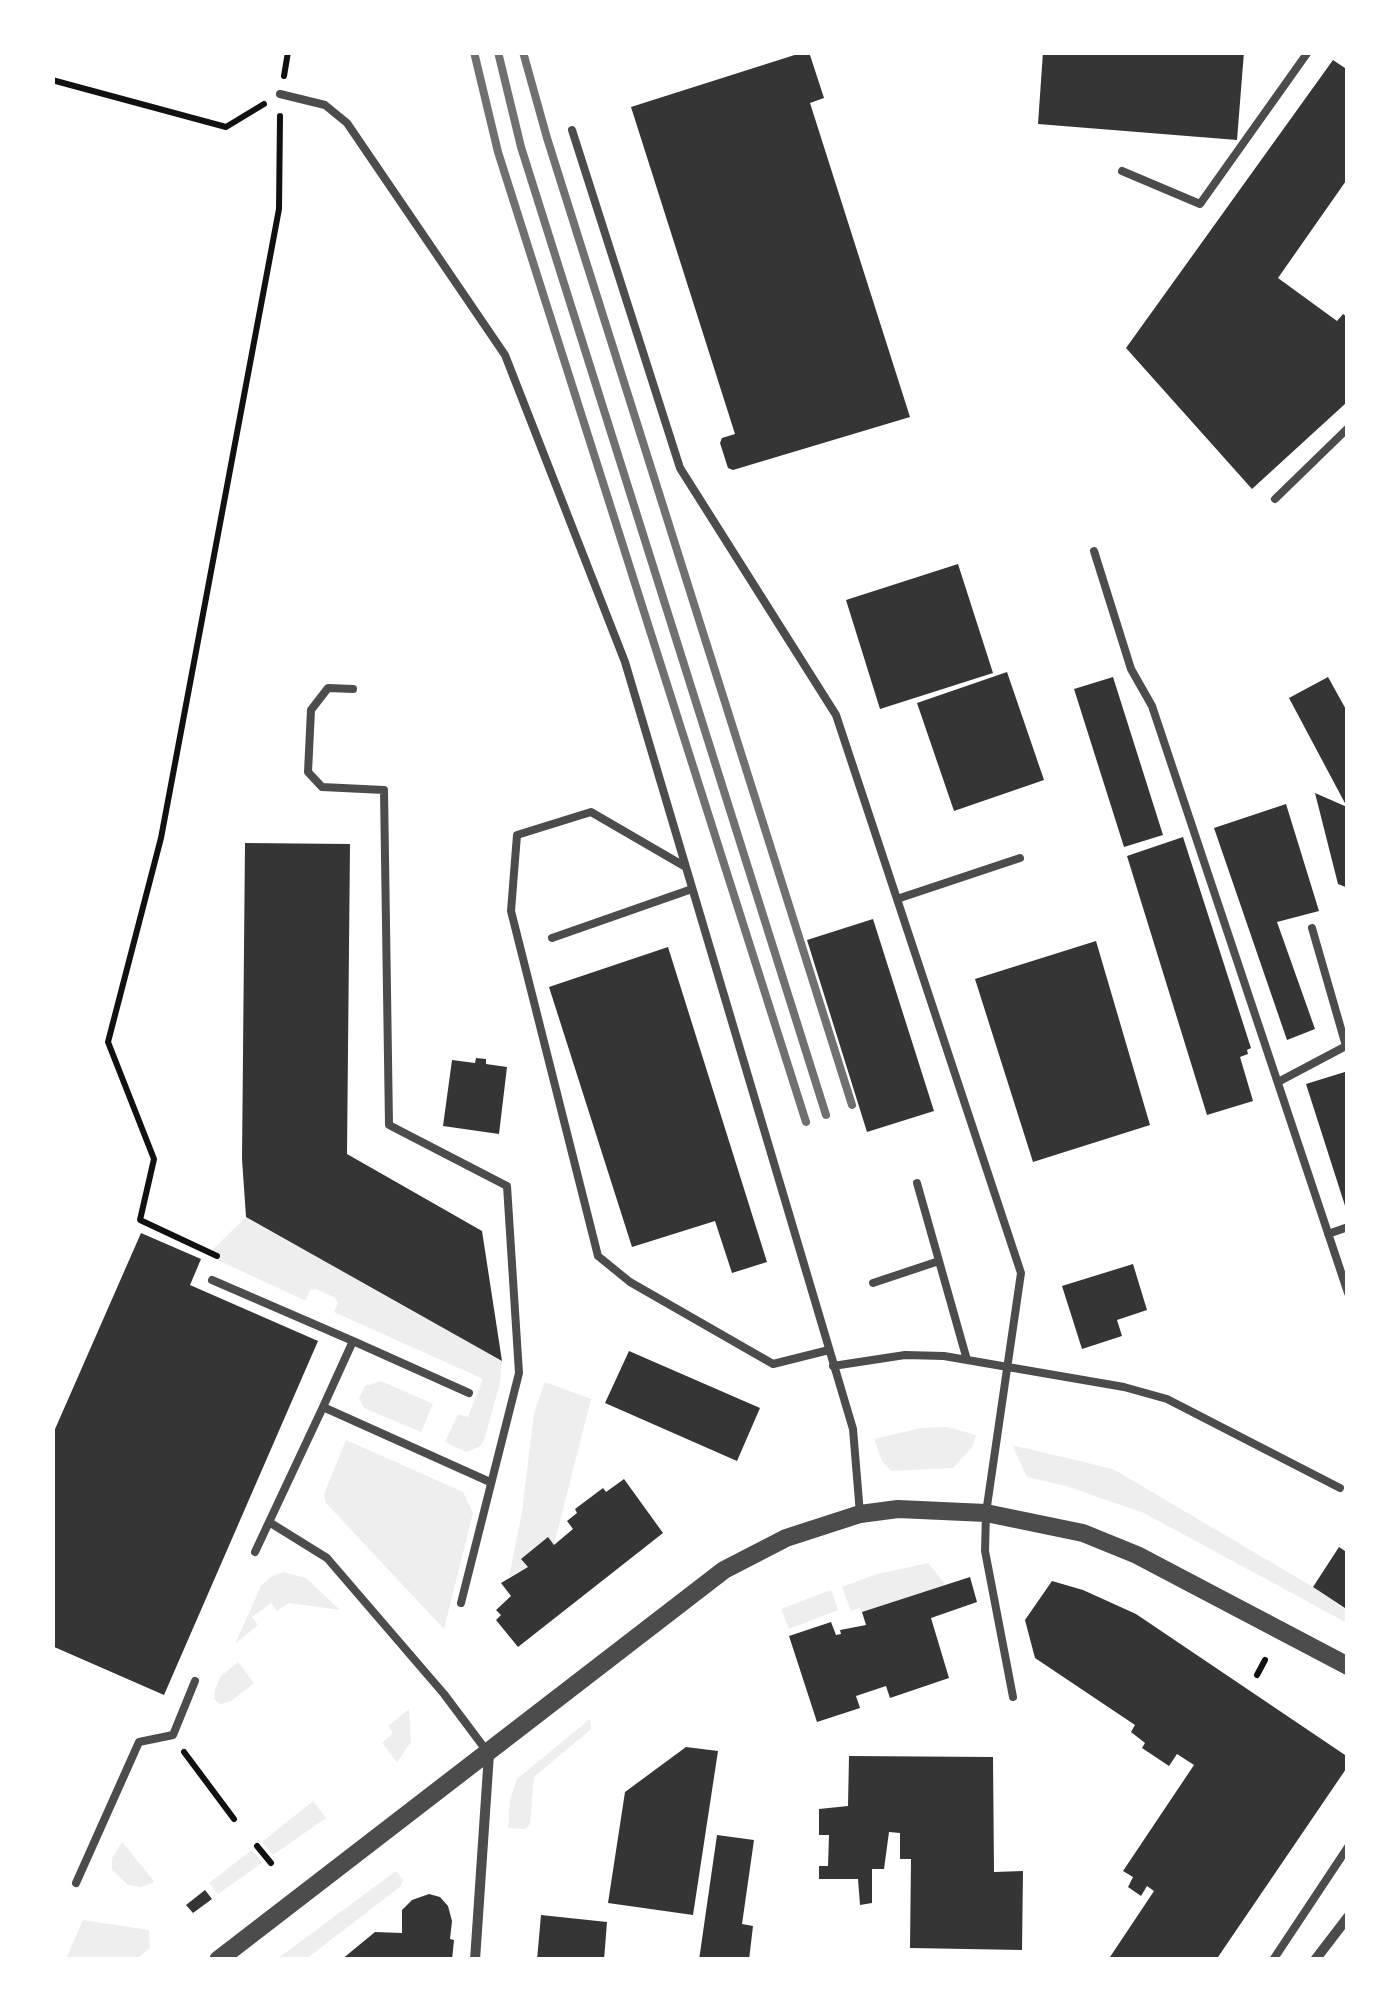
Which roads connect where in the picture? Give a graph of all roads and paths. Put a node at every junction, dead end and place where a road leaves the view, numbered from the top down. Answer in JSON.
{"nodes":[{"id":1,"x":288,"y":52,"type":"edge"},
{"id":2,"x":1308,"y":52,"type":"edge"},
{"id":3,"x":52,"y":80,"type":"edge"},
{"id":4,"x":280,"y":94,"type":"junction"},
{"id":5,"x":572,"y":130,"type":"dead end"},
{"id":6,"x":1122,"y":171,"type":"dead end"},
{"id":7,"x":1348,"y":428,"type":"edge"},
{"id":8,"x":1276,"y":499,"type":"dead end"},
{"id":9,"x":1094,"y":551,"type":"dead end"},
{"id":10,"x":354,"y":690,"type":"dead end"},
{"id":11,"x":1020,"y":858,"type":"dead end"},
{"id":12,"x":686,"y":867,"type":"junction"},
{"id":13,"x":692,"y":889,"type":"junction"},
{"id":14,"x":897,"y":900,"type":"junction"},
{"id":15,"x":1312,"y":928,"type":"dead end"},
{"id":16,"x":552,"y":938,"type":"dead end"},
{"id":17,"x":1278,"y":1082,"type":"junction"},
{"id":18,"x":916,"y":1183,"type":"dead end"},
{"id":19,"x":1348,"y":1228,"type":"edge"},
{"id":20,"x":1328,"y":1234,"type":"junction"},
{"id":21,"x":939,"y":1261,"type":"junction"},
{"id":22,"x":212,"y":1280,"type":"joint"},
{"id":23,"x":872,"y":1283,"type":"dead end"},
{"id":24,"x":1348,"y":1293,"type":"edge"},
{"id":25,"x":354,"y":1340,"type":"junction"},
{"id":26,"x":829,"y":1350,"type":"junction"},
{"id":27,"x":968,"y":1360,"type":"junction"},
{"id":28,"x":834,"y":1366,"type":"junction"},
{"id":29,"x":1008,"y":1368,"type":"junction"},
{"id":30,"x":469,"y":1393,"type":"dead end"},
{"id":31,"x":324,"y":1408,"type":"junction"},
{"id":32,"x":490,"y":1482,"type":"junction"},
{"id":33,"x":1340,"y":1488,"type":"dead end"},
{"id":34,"x":986,"y":1513,"type":"junction"},
{"id":35,"x":860,"y":1514,"type":"junction"},
{"id":36,"x":268,"y":1522,"type":"junction"},
{"id":37,"x":254,"y":1552,"type":"dead end"},
{"id":38,"x":462,"y":1602,"type":"dead end"},
{"id":39,"x":1265,"y":1660,"type":"dead end"},
{"id":40,"x":1348,"y":1666,"type":"edge"},
{"id":41,"x":1257,"y":1674,"type":"dead end"},
{"id":42,"x":196,"y":1682,"type":"dead end"},
{"id":43,"x":1013,"y":1697,"type":"dead end"},
{"id":44,"x":173,"y":1736,"type":"junction"},
{"id":45,"x":489,"y":1754,"type":"junction"},
{"id":46,"x":234,"y":1818,"type":"dead end"},
{"id":47,"x":256,"y":1846,"type":"dead end"},
{"id":48,"x":1348,"y":1847,"type":"edge"},
{"id":49,"x":271,"y":1863,"type":"dead end"},
{"id":50,"x":76,"y":1883,"type":"dead end"},
{"id":51,"x":1348,"y":1917,"type":"edge"},
{"id":52,"x":218,"y":1960,"type":"edge"},
{"id":53,"x":475,"y":1960,"type":"edge"},
{"id":54,"x":1273,"y":1960,"type":"edge"},
{"id":55,"x":1315,"y":1960,"type":"edge"}],
"edges":[{"from":1,"to":4,"type":"path"},
{"from":2,"to":6,"type":"lane"},
{"from":3,"to":4,"type":"path"},
{"from":4,"to":12,"type":"lane"},
{"from":4,"to":22,"type":"path"},
{"from":5,"to":14,"type":"lane"},
{"from":7,"to":8,"type":"lane"},
{"from":9,"to":17,"type":"lane"},
{"from":10,"to":32,"type":"lane"},
{"from":11,"to":14,"type":"lane"},
{"from":12,"to":13,"type":"lane"},
{"from":12,"to":26,"type":"lane"},
{"from":13,"to":16,"type":"lane"},
{"from":13,"to":26,"type":"lane"},
{"from":14,"to":29,"type":"lane"},
{"from":15,"to":17,"type":"lane"},
{"from":17,"to":20,"type":"lane"},
{"from":18,"to":21,"type":"lane"},
{"from":19,"to":20,"type":"lane"},
{"from":20,"to":24,"type":"lane"},
{"from":21,"to":23,"type":"lane"},
{"from":21,"to":27,"type":"lane"},
{"from":22,"to":25,"type":"lane"},
{"from":25,"to":30,"type":"lane"},
{"from":25,"to":31,"type":"lane"},
{"from":26,"to":28,"type":"lane"},
{"from":27,"to":28,"type":"lane"},
{"from":27,"to":29,"type":"lane"},
{"from":28,"to":35,"type":"lane"},
{"from":29,"to":33,"type":"lane"},
{"from":29,"to":34,"type":"lane"},
{"from":31,"to":32,"type":"lane"},
{"from":31,"to":36,"type":"lane"},
{"from":32,"to":38,"type":"lane"},
{"from":34,"to":35,"type":"street"},
{"from":34,"to":40,"type":"street"},
{"from":34,"to":43,"type":"lane"},
{"from":35,"to":45,"type":"street"},
{"from":36,"to":37,"type":"lane"},
{"from":36,"to":45,"type":"lane"},
{"from":39,"to":41,"type":"path"},
{"from":42,"to":44,"type":"lane"},
{"from":44,"to":46,"type":"path"},
{"from":44,"to":50,"type":"lane"},
{"from":45,"to":52,"type":"street"},
{"from":45,"to":53,"type":"street"},
{"from":47,"to":49,"type":"path"},
{"from":48,"to":54,"type":"lane"},
{"from":51,"to":55,"type":"street"}]}
